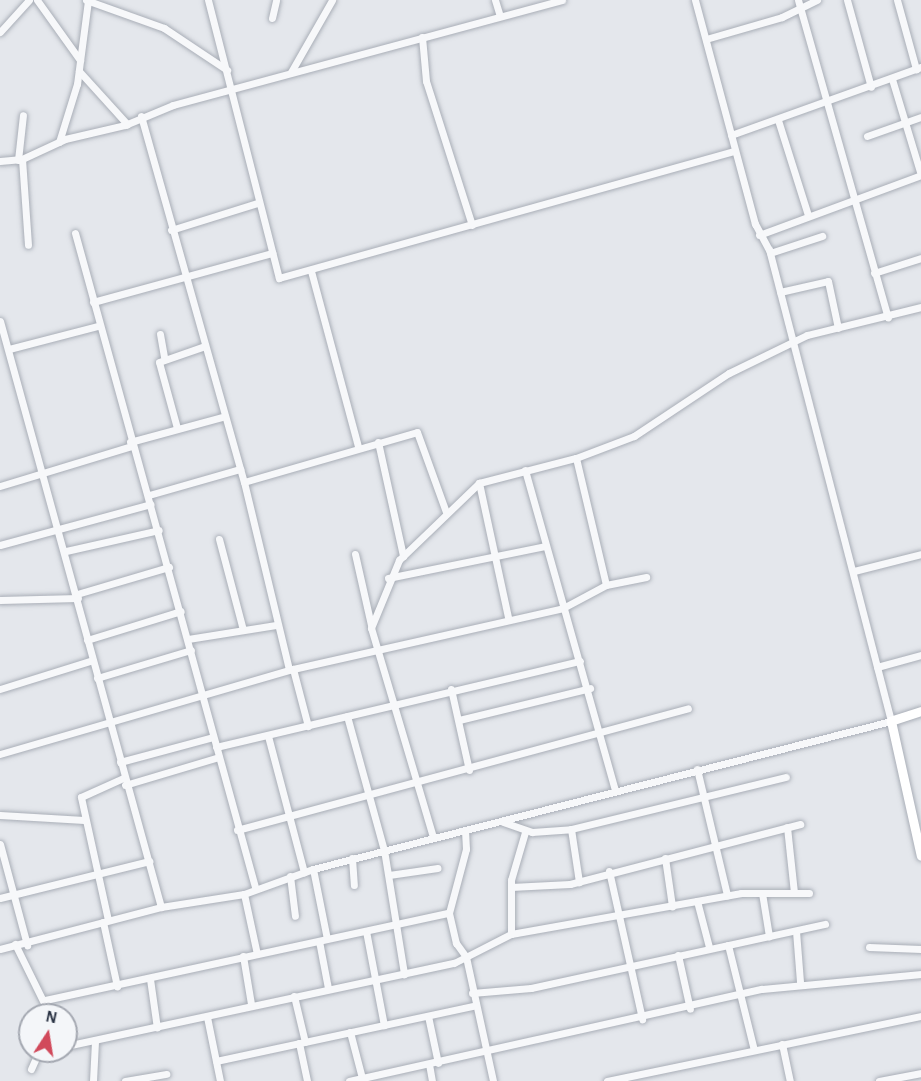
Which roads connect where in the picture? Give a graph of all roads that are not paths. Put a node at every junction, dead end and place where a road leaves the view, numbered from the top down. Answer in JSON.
{"nodes":[{"id":1,"x":28,"y":0,"type":"edge"},
{"id":2,"x":37,"y":0,"type":"edge"},
{"id":3,"x":87,"y":0,"type":"edge"},
{"id":4,"x":209,"y":0,"type":"edge"},
{"id":5,"x":276,"y":0,"type":"edge"},
{"id":6,"x":332,"y":0,"type":"edge"},
{"id":7,"x":495,"y":0,"type":"edge"},
{"id":8,"x":562,"y":0,"type":"edge"},
{"id":9,"x":695,"y":0,"type":"edge"},
{"id":10,"x":798,"y":0,"type":"edge"},
{"id":11,"x":817,"y":0,"type":"edge"},
{"id":12,"x":847,"y":0,"type":"edge"},
{"id":13,"x":897,"y":0,"type":"edge"},
{"id":14,"x":799,"y":8,"type":"junction"},
{"id":15,"x":500,"y":16,"type":"junction"},
{"id":16,"x":272,"y":18,"type":"dead end"},
{"id":17,"x":0,"y":32,"type":"edge"},
{"id":18,"x":422,"y":37,"type":"junction"},
{"id":19,"x":706,"y":39,"type":"junction"},
{"id":20,"x":80,"y":60,"type":"junction"},
{"id":21,"x":919,"y":68,"type":"edge"},
{"id":22,"x":227,"y":70,"type":"junction"},
{"id":23,"x":79,"y":71,"type":"junction"},
{"id":24,"x":291,"y":72,"type":"junction"},
{"id":25,"x":892,"y":79,"type":"junction"},
{"id":26,"x":871,"y":87,"type":"junction"},
{"id":27,"x":231,"y":93,"type":"junction"},
{"id":28,"x":825,"y":105,"type":"junction"},
{"id":29,"x":23,"y":115,"type":"dead end"},
{"id":30,"x":141,"y":116,"type":"junction"},
{"id":31,"x":921,"y":117,"type":"edge"},
{"id":32,"x":778,"y":120,"type":"junction"},
{"id":33,"x":906,"y":121,"type":"junction"},
{"id":34,"x":127,"y":124,"type":"junction"},
{"id":35,"x":731,"y":135,"type":"junction"},
{"id":36,"x":867,"y":136,"type":"dead end"},
{"id":37,"x":59,"y":142,"type":"junction"},
{"id":38,"x":735,"y":152,"type":"junction"},
{"id":39,"x":20,"y":160,"type":"junction"},
{"id":40,"x":0,"y":161,"type":"edge"},
{"id":41,"x":921,"y":175,"type":"edge"},
{"id":42,"x":852,"y":199,"type":"junction"},
{"id":43,"x":257,"y":203,"type":"junction"},
{"id":44,"x":808,"y":215,"type":"junction"},
{"id":45,"x":472,"y":225,"type":"junction"},
{"id":46,"x":171,"y":230,"type":"junction"},
{"id":47,"x":75,"y":233,"type":"dead end"},
{"id":48,"x":759,"y":235,"type":"junction"},
{"id":49,"x":822,"y":236,"type":"dead end"},
{"id":50,"x":28,"y":245,"type":"dead end"},
{"id":51,"x":272,"y":253,"type":"junction"},
{"id":52,"x":770,"y":253,"type":"junction"},
{"id":53,"x":921,"y":258,"type":"edge"},
{"id":54,"x":311,"y":271,"type":"junction"},
{"id":55,"x":874,"y":273,"type":"junction"},
{"id":56,"x":184,"y":279,"type":"junction"},
{"id":57,"x":780,"y":292,"type":"junction"},
{"id":58,"x":93,"y":302,"type":"junction"},
{"id":59,"x":921,"y":307,"type":"edge"},
{"id":60,"x":888,"y":317,"type":"junction"},
{"id":61,"x":0,"y":321,"type":"edge"},
{"id":62,"x":98,"y":326,"type":"junction"},
{"id":63,"x":838,"y":327,"type":"junction"},
{"id":64,"x":2,"y":334,"type":"edge"},
{"id":65,"x":160,"y":334,"type":"dead end"},
{"id":66,"x":793,"y":340,"type":"junction"},
{"id":67,"x":202,"y":347,"type":"junction"},
{"id":68,"x":9,"y":349,"type":"junction"},
{"id":69,"x":164,"y":357,"type":"junction"},
{"id":70,"x":222,"y":417,"type":"junction"},
{"id":71,"x":177,"y":428,"type":"junction"},
{"id":72,"x":378,"y":442,"type":"junction"},
{"id":73,"x":131,"y":444,"type":"junction"},
{"id":74,"x":358,"y":447,"type":"junction"},
{"id":75,"x":576,"y":458,"type":"junction"},
{"id":76,"x":240,"y":469,"type":"junction"},
{"id":77,"x":525,"y":470,"type":"junction"},
{"id":78,"x":44,"y":475,"type":"junction"},
{"id":79,"x":244,"y":482,"type":"junction"},
{"id":80,"x":478,"y":483,"type":"junction"},
{"id":81,"x":0,"y":486,"type":"edge"},
{"id":82,"x":149,"y":495,"type":"junction"},
{"id":83,"x":151,"y":504,"type":"junction"},
{"id":84,"x":446,"y":512,"type":"junction"},
{"id":85,"x":159,"y":530,"type":"junction"},
{"id":86,"x":61,"y":532,"type":"junction"},
{"id":87,"x":219,"y":539,"type":"dead end"},
{"id":88,"x":0,"y":545,"type":"edge"},
{"id":89,"x":545,"y":546,"type":"junction"},
{"id":90,"x":66,"y":551,"type":"junction"},
{"id":91,"x":355,"y":554,"type":"dead end"},
{"id":92,"x":921,"y":554,"type":"edge"},
{"id":93,"x":403,"y":556,"type":"junction"},
{"id":94,"x":497,"y":557,"type":"junction"},
{"id":95,"x":169,"y":567,"type":"junction"},
{"id":96,"x":854,"y":571,"type":"junction"},
{"id":97,"x":646,"y":577,"type":"dead end"},
{"id":98,"x":388,"y":578,"type":"junction"},
{"id":99,"x":606,"y":585,"type":"junction"},
{"id":100,"x":77,"y":596,"type":"junction"},
{"id":101,"x":0,"y":600,"type":"edge"},
{"id":102,"x":563,"y":608,"type":"junction"},
{"id":103,"x":180,"y":611,"type":"junction"},
{"id":104,"x":508,"y":618,"type":"junction"},
{"id":105,"x":276,"y":625,"type":"junction"},
{"id":106,"x":371,"y":628,"type":"junction"},
{"id":107,"x":243,"y":630,"type":"junction"},
{"id":108,"x":188,"y":639,"type":"junction"},
{"id":109,"x":87,"y":640,"type":"junction"},
{"id":110,"x":379,"y":647,"type":"junction"},
{"id":111,"x":191,"y":650,"type":"junction"},
{"id":112,"x":921,"y":655,"type":"edge"},
{"id":113,"x":93,"y":660,"type":"junction"},
{"id":114,"x":580,"y":661,"type":"junction"},
{"id":115,"x":877,"y":667,"type":"junction"},
{"id":116,"x":291,"y":670,"type":"junction"},
{"id":117,"x":97,"y":678,"type":"junction"},
{"id":118,"x":590,"y":688,"type":"junction"},
{"id":119,"x":0,"y":689,"type":"edge"},
{"id":120,"x":451,"y":689,"type":"junction"},
{"id":121,"x":203,"y":695,"type":"junction"},
{"id":122,"x":395,"y":702,"type":"junction"},
{"id":123,"x":688,"y":708,"type":"dead end"},
{"id":124,"x":921,"y":711,"type":"edge"},
{"id":125,"x":347,"y":716,"type":"junction"},
{"id":126,"x":459,"y":720,"type":"junction"},
{"id":127,"x":891,"y":721,"type":"junction"},
{"id":128,"x":110,"y":722,"type":"junction"},
{"id":129,"x":308,"y":726,"type":"junction"},
{"id":130,"x":600,"y":735,"type":"junction"},
{"id":131,"x":268,"y":736,"type":"junction"},
{"id":132,"x":213,"y":737,"type":"junction"},
{"id":133,"x":216,"y":747,"type":"junction"},
{"id":134,"x":0,"y":754,"type":"edge"},
{"id":135,"x":219,"y":757,"type":"junction"},
{"id":136,"x":120,"y":762,"type":"junction"},
{"id":137,"x":697,"y":769,"type":"junction"},
{"id":138,"x":469,"y":770,"type":"junction"},
{"id":139,"x":786,"y":777,"type":"dead end"},
{"id":140,"x":124,"y":781,"type":"junction"},
{"id":141,"x":418,"y":783,"type":"junction"},
{"id":142,"x":615,"y":790,"type":"junction"},
{"id":143,"x":369,"y":796,"type":"junction"},
{"id":144,"x":703,"y":800,"type":"junction"},
{"id":145,"x":0,"y":815,"type":"edge"},
{"id":146,"x":289,"y":818,"type":"junction"},
{"id":147,"x":84,"y":820,"type":"junction"},
{"id":148,"x":503,"y":822,"type":"junction"},
{"id":149,"x":800,"y":824,"type":"dead end"},
{"id":150,"x":787,"y":827,"type":"junction"},
{"id":151,"x":571,"y":829,"type":"junction"},
{"id":152,"x":237,"y":830,"type":"junction"},
{"id":153,"x":465,"y":830,"type":"junction"},
{"id":154,"x":525,"y":832,"type":"junction"},
{"id":155,"x":433,"y":837,"type":"junction"},
{"id":156,"x":0,"y":844,"type":"edge"},
{"id":157,"x":715,"y":848,"type":"junction"},
{"id":158,"x":384,"y":850,"type":"junction"},
{"id":159,"x":921,"y":856,"type":"edge"},
{"id":160,"x":352,"y":858,"type":"junction"},
{"id":161,"x":665,"y":858,"type":"junction"},
{"id":162,"x":149,"y":861,"type":"junction"},
{"id":163,"x":437,"y":868,"type":"dead end"},
{"id":164,"x":313,"y":869,"type":"junction"},
{"id":165,"x":96,"y":870,"type":"junction"},
{"id":166,"x":609,"y":871,"type":"junction"},
{"id":167,"x":304,"y":872,"type":"junction"},
{"id":168,"x":389,"y":875,"type":"junction"},
{"id":169,"x":290,"y":876,"type":"junction"},
{"id":170,"x":579,"y":882,"type":"junction"},
{"id":171,"x":354,"y":885,"type":"dead end"},
{"id":172,"x":255,"y":887,"type":"junction"},
{"id":173,"x":511,"y":887,"type":"junction"},
{"id":174,"x":794,"y":892,"type":"junction"},
{"id":175,"x":762,"y":893,"type":"junction"},
{"id":176,"x":809,"y":893,"type":"dead end"},
{"id":177,"x":244,"y":894,"type":"junction"},
{"id":178,"x":13,"y":895,"type":"junction"},
{"id":179,"x":727,"y":895,"type":"junction"},
{"id":180,"x":0,"y":898,"type":"edge"},
{"id":181,"x":697,"y":901,"type":"junction"},
{"id":182,"x":672,"y":906,"type":"junction"},
{"id":183,"x":161,"y":907,"type":"junction"},
{"id":184,"x":449,"y":913,"type":"junction"},
{"id":185,"x":295,"y":916,"type":"dead end"},
{"id":186,"x":620,"y":917,"type":"junction"},
{"id":187,"x":106,"y":921,"type":"junction"},
{"id":188,"x":399,"y":924,"type":"junction"},
{"id":189,"x":825,"y":924,"type":"dead end"},
{"id":190,"x":366,"y":931,"type":"junction"},
{"id":191,"x":796,"y":931,"type":"junction"},
{"id":192,"x":512,"y":934,"type":"junction"},
{"id":193,"x":769,"y":936,"type":"junction"},
{"id":194,"x":323,"y":940,"type":"junction"},
{"id":195,"x":15,"y":944,"type":"junction"},
{"id":196,"x":27,"y":945,"type":"junction"},
{"id":197,"x":728,"y":945,"type":"junction"},
{"id":198,"x":709,"y":947,"type":"junction"},
{"id":199,"x":869,"y":947,"type":"dead end"},
{"id":200,"x":0,"y":949,"type":"edge"},
{"id":201,"x":921,"y":949,"type":"edge"},
{"id":202,"x":257,"y":954,"type":"junction"},
{"id":203,"x":678,"y":955,"type":"junction"},
{"id":204,"x":243,"y":956,"type":"junction"},
{"id":205,"x":466,"y":957,"type":"junction"},
{"id":206,"x":630,"y":965,"type":"junction"},
{"id":207,"x":871,"y":969,"type":"dead end"},
{"id":208,"x":404,"y":974,"type":"junction"},
{"id":209,"x":921,"y":974,"type":"edge"},
{"id":210,"x":871,"y":977,"type":"junction"},
{"id":211,"x":150,"y":979,"type":"junction"},
{"id":212,"x":375,"y":979,"type":"junction"},
{"id":213,"x":800,"y":982,"type":"junction"},
{"id":214,"x":117,"y":986,"type":"junction"},
{"id":215,"x":328,"y":988,"type":"junction"},
{"id":216,"x":472,"y":993,"type":"junction"},
{"id":217,"x":742,"y":995,"type":"junction"},
{"id":218,"x":294,"y":996,"type":"junction"},
{"id":219,"x":45,"y":999,"type":"junction"},
{"id":220,"x":46,"y":1003,"type":"edge"},
{"id":221,"x":251,"y":1004,"type":"junction"},
{"id":222,"x":473,"y":1006,"type":"junction"},
{"id":223,"x":690,"y":1009,"type":"junction"},
{"id":224,"x":428,"y":1016,"type":"junction"},
{"id":225,"x":921,"y":1016,"type":"edge"},
{"id":226,"x":207,"y":1017,"type":"junction"},
{"id":227,"x":642,"y":1018,"type":"junction"},
{"id":228,"x":384,"y":1025,"type":"junction"},
{"id":229,"x":157,"y":1028,"type":"junction"},
{"id":230,"x":350,"y":1032,"type":"junction"},
{"id":231,"x":95,"y":1041,"type":"junction"},
{"id":232,"x":302,"y":1042,"type":"junction"},
{"id":233,"x":78,"y":1044,"type":"edge"},
{"id":234,"x":782,"y":1044,"type":"junction"},
{"id":235,"x":754,"y":1050,"type":"junction"},
{"id":236,"x":486,"y":1053,"type":"junction"},
{"id":237,"x":216,"y":1061,"type":"junction"},
{"id":238,"x":438,"y":1062,"type":"junction"},
{"id":239,"x":34,"y":1063,"type":"edge"},
{"id":240,"x":429,"y":1064,"type":"junction"},
{"id":241,"x":31,"y":1069,"type":"dead end"},
{"id":242,"x":921,"y":1073,"type":"edge"},
{"id":243,"x":166,"y":1074,"type":"dead end"},
{"id":244,"x":362,"y":1078,"type":"junction"},
{"id":245,"x":93,"y":1081,"type":"edge"},
{"id":246,"x":125,"y":1081,"type":"edge"},
{"id":247,"x":220,"y":1081,"type":"edge"},
{"id":248,"x":307,"y":1081,"type":"edge"},
{"id":249,"x":349,"y":1081,"type":"edge"},
{"id":250,"x":432,"y":1081,"type":"edge"},
{"id":251,"x":493,"y":1081,"type":"edge"},
{"id":252,"x":608,"y":1081,"type":"edge"},
{"id":253,"x":790,"y":1081,"type":"edge"},
{"id":254,"x":879,"y":1081,"type":"edge"}],
"edges":[{"from":1,"to":17,"type":"street"},
{"from":2,"to":20,"type":"street"},
{"from":3,"to":20,"type":"street"},
{"from":3,"to":22,"type":"street"},
{"from":4,"to":22,"type":"street"},
{"from":5,"to":16,"type":"street"},
{"from":6,"to":24,"type":"street"},
{"from":7,"to":15,"type":"street"},
{"from":8,"to":15,"type":"street"},
{"from":9,"to":19,"type":"street"},
{"from":10,"to":14,"type":"street"},
{"from":11,"to":14,"type":"street"},
{"from":12,"to":26,"type":"street"},
{"from":13,"to":21,"type":"street"},
{"from":14,"to":19,"type":"street"},
{"from":14,"to":28,"type":"street"},
{"from":15,"to":18,"type":"street"},
{"from":18,"to":24,"type":"street"},
{"from":18,"to":45,"type":"street"},
{"from":19,"to":35,"type":"street"},
{"from":20,"to":23,"type":"street"},
{"from":21,"to":25,"type":"street"},
{"from":22,"to":27,"type":"street"},
{"from":23,"to":34,"type":"street"},
{"from":23,"to":37,"type":"street"},
{"from":24,"to":27,"type":"street"},
{"from":25,"to":26,"type":"street"},
{"from":25,"to":33,"type":"street"},
{"from":26,"to":28,"type":"street"},
{"from":27,"to":30,"type":"street"},
{"from":27,"to":43,"type":"street"},
{"from":28,"to":32,"type":"street"},
{"from":28,"to":42,"type":"street"},
{"from":29,"to":39,"type":"street"},
{"from":30,"to":34,"type":"street"},
{"from":30,"to":46,"type":"street"},
{"from":31,"to":33,"type":"street"},
{"from":32,"to":35,"type":"street"},
{"from":32,"to":44,"type":"street"},
{"from":33,"to":36,"type":"street"},
{"from":33,"to":41,"type":"street"},
{"from":34,"to":37,"type":"street"},
{"from":35,"to":38,"type":"street"},
{"from":37,"to":39,"type":"street"},
{"from":38,"to":45,"type":"street"},
{"from":38,"to":48,"type":"street"},
{"from":39,"to":40,"type":"street"},
{"from":39,"to":50,"type":"street"},
{"from":41,"to":42,"type":"street"},
{"from":42,"to":44,"type":"street"},
{"from":42,"to":55,"type":"street"},
{"from":43,"to":46,"type":"street"},
{"from":43,"to":51,"type":"street"},
{"from":44,"to":48,"type":"street"},
{"from":45,"to":54,"type":"street"},
{"from":46,"to":56,"type":"street"},
{"from":47,"to":58,"type":"street"},
{"from":48,"to":52,"type":"street"},
{"from":49,"to":52,"type":"street"},
{"from":51,"to":54,"type":"street"},
{"from":51,"to":56,"type":"street"},
{"from":52,"to":57,"type":"street"},
{"from":53,"to":55,"type":"street"},
{"from":54,"to":74,"type":"street"},
{"from":55,"to":60,"type":"street"},
{"from":56,"to":58,"type":"street"},
{"from":56,"to":67,"type":"street"},
{"from":57,"to":63,"type":"street"},
{"from":57,"to":66,"type":"street"},
{"from":58,"to":62,"type":"street"},
{"from":59,"to":60,"type":"street"},
{"from":60,"to":63,"type":"street"},
{"from":61,"to":64,"type":"street"},
{"from":62,"to":68,"type":"street"},
{"from":62,"to":73,"type":"street"},
{"from":63,"to":66,"type":"street"},
{"from":64,"to":68,"type":"street"},
{"from":65,"to":69,"type":"street"},
{"from":66,"to":75,"type":"street"},
{"from":66,"to":96,"type":"street"},
{"from":67,"to":69,"type":"street"},
{"from":67,"to":70,"type":"street"},
{"from":68,"to":78,"type":"street"},
{"from":69,"to":71,"type":"street"},
{"from":70,"to":71,"type":"street"},
{"from":70,"to":76,"type":"street"},
{"from":71,"to":73,"type":"street"},
{"from":72,"to":74,"type":"street"},
{"from":72,"to":84,"type":"street"},
{"from":72,"to":93,"type":"street"},
{"from":73,"to":78,"type":"street"},
{"from":73,"to":82,"type":"street"},
{"from":74,"to":79,"type":"street"},
{"from":75,"to":77,"type":"street"},
{"from":75,"to":99,"type":"street"},
{"from":76,"to":79,"type":"street"},
{"from":76,"to":82,"type":"street"},
{"from":77,"to":80,"type":"street"},
{"from":77,"to":89,"type":"street"},
{"from":78,"to":81,"type":"street"},
{"from":78,"to":86,"type":"street"},
{"from":79,"to":105,"type":"street"},
{"from":80,"to":84,"type":"street"},
{"from":80,"to":94,"type":"street"},
{"from":82,"to":83,"type":"street"},
{"from":83,"to":85,"type":"street"},
{"from":83,"to":86,"type":"street"},
{"from":84,"to":93,"type":"street"},
{"from":85,"to":90,"type":"street"},
{"from":85,"to":95,"type":"street"},
{"from":86,"to":88,"type":"street"},
{"from":86,"to":90,"type":"street"},
{"from":87,"to":107,"type":"street"},
{"from":89,"to":94,"type":"street"},
{"from":89,"to":102,"type":"street"},
{"from":90,"to":100,"type":"street"},
{"from":91,"to":106,"type":"street"},
{"from":92,"to":96,"type":"street"},
{"from":93,"to":98,"type":"street"},
{"from":94,"to":98,"type":"street"},
{"from":94,"to":104,"type":"street"},
{"from":95,"to":100,"type":"street"},
{"from":95,"to":103,"type":"street"},
{"from":96,"to":115,"type":"street"},
{"from":97,"to":99,"type":"street"},
{"from":98,"to":106,"type":"street"},
{"from":99,"to":102,"type":"street"},
{"from":100,"to":101,"type":"street"},
{"from":100,"to":109,"type":"street"},
{"from":102,"to":104,"type":"street"},
{"from":102,"to":114,"type":"street"},
{"from":103,"to":108,"type":"street"},
{"from":103,"to":109,"type":"street"},
{"from":104,"to":110,"type":"street"},
{"from":105,"to":107,"type":"street"},
{"from":105,"to":116,"type":"street"},
{"from":106,"to":110,"type":"street"},
{"from":107,"to":108,"type":"street"},
{"from":108,"to":111,"type":"street"},
{"from":109,"to":113,"type":"street"},
{"from":110,"to":116,"type":"street"},
{"from":110,"to":122,"type":"street"},
{"from":111,"to":117,"type":"street"},
{"from":111,"to":121,"type":"street"},
{"from":112,"to":115,"type":"street"},
{"from":113,"to":117,"type":"street"},
{"from":113,"to":119,"type":"street"},
{"from":114,"to":118,"type":"street"},
{"from":114,"to":120,"type":"street"},
{"from":115,"to":127,"type":"street"},
{"from":116,"to":121,"type":"street"},
{"from":116,"to":129,"type":"street"},
{"from":117,"to":128,"type":"street"},
{"from":118,"to":126,"type":"street"},
{"from":118,"to":130,"type":"street"},
{"from":120,"to":122,"type":"street"},
{"from":120,"to":126,"type":"street"},
{"from":121,"to":128,"type":"street"},
{"from":121,"to":132,"type":"street"},
{"from":122,"to":125,"type":"street"},
{"from":122,"to":141,"type":"street"},
{"from":123,"to":130,"type":"street"},
{"from":124,"to":127,"type":"street"},
{"from":125,"to":129,"type":"street"},
{"from":125,"to":143,"type":"street"},
{"from":126,"to":138,"type":"street"},
{"from":127,"to":137,"type":"street"},
{"from":127,"to":159,"type":"street"},
{"from":128,"to":134,"type":"street"},
{"from":128,"to":136,"type":"street"},
{"from":129,"to":131,"type":"street"},
{"from":130,"to":138,"type":"street"},
{"from":130,"to":142,"type":"street"},
{"from":131,"to":133,"type":"street"},
{"from":131,"to":146,"type":"street"},
{"from":132,"to":133,"type":"street"},
{"from":132,"to":136,"type":"street"},
{"from":133,"to":135,"type":"street"},
{"from":135,"to":140,"type":"street"},
{"from":135,"to":152,"type":"street"},
{"from":136,"to":140,"type":"street"},
{"from":137,"to":142,"type":"street"},
{"from":137,"to":144,"type":"street"},
{"from":138,"to":141,"type":"street"},
{"from":139,"to":144,"type":"street"},
{"from":140,"to":147,"type":"street"},
{"from":140,"to":162,"type":"street"},
{"from":141,"to":143,"type":"street"},
{"from":141,"to":155,"type":"street"},
{"from":142,"to":148,"type":"street"},
{"from":143,"to":146,"type":"street"},
{"from":143,"to":158,"type":"street"},
{"from":144,"to":151,"type":"street"},
{"from":144,"to":157,"type":"street"},
{"from":145,"to":147,"type":"street"},
{"from":146,"to":152,"type":"street"},
{"from":146,"to":167,"type":"street"},
{"from":147,"to":165,"type":"street"},
{"from":148,"to":153,"type":"street"},
{"from":148,"to":154,"type":"street"},
{"from":149,"to":150,"type":"street"},
{"from":150,"to":157,"type":"street"},
{"from":150,"to":174,"type":"street"},
{"from":151,"to":154,"type":"street"},
{"from":151,"to":170,"type":"street"},
{"from":152,"to":172,"type":"street"},
{"from":153,"to":155,"type":"street"},
{"from":153,"to":184,"type":"street"},
{"from":154,"to":173,"type":"street"},
{"from":155,"to":158,"type":"street"},
{"from":156,"to":178,"type":"street"},
{"from":157,"to":161,"type":"street"},
{"from":157,"to":179,"type":"street"},
{"from":158,"to":160,"type":"street"},
{"from":158,"to":168,"type":"street"},
{"from":160,"to":164,"type":"street"},
{"from":160,"to":171,"type":"street"},
{"from":161,"to":166,"type":"street"},
{"from":161,"to":182,"type":"street"},
{"from":162,"to":165,"type":"street"},
{"from":162,"to":183,"type":"street"},
{"from":163,"to":168,"type":"street"},
{"from":164,"to":167,"type":"street"},
{"from":164,"to":194,"type":"street"},
{"from":165,"to":178,"type":"street"},
{"from":165,"to":187,"type":"street"},
{"from":166,"to":170,"type":"street"},
{"from":166,"to":186,"type":"street"},
{"from":167,"to":169,"type":"street"},
{"from":168,"to":188,"type":"street"},
{"from":169,"to":172,"type":"street"},
{"from":169,"to":185,"type":"street"},
{"from":170,"to":173,"type":"street"},
{"from":172,"to":177,"type":"street"},
{"from":173,"to":192,"type":"street"},
{"from":174,"to":175,"type":"street"},
{"from":174,"to":176,"type":"street"},
{"from":175,"to":179,"type":"street"},
{"from":175,"to":193,"type":"street"},
{"from":177,"to":183,"type":"street"},
{"from":177,"to":202,"type":"street"},
{"from":178,"to":180,"type":"street"},
{"from":178,"to":196,"type":"street"},
{"from":179,"to":181,"type":"street"},
{"from":181,"to":182,"type":"street"},
{"from":181,"to":198,"type":"street"},
{"from":182,"to":186,"type":"street"},
{"from":183,"to":187,"type":"street"},
{"from":184,"to":188,"type":"street"},
{"from":184,"to":205,"type":"street"},
{"from":186,"to":192,"type":"street"},
{"from":186,"to":206,"type":"street"},
{"from":187,"to":196,"type":"street"},
{"from":187,"to":214,"type":"street"},
{"from":188,"to":190,"type":"street"},
{"from":188,"to":208,"type":"street"},
{"from":189,"to":191,"type":"street"},
{"from":190,"to":194,"type":"street"},
{"from":190,"to":212,"type":"street"},
{"from":191,"to":193,"type":"street"},
{"from":191,"to":213,"type":"street"},
{"from":192,"to":205,"type":"street"},
{"from":193,"to":197,"type":"street"},
{"from":194,"to":202,"type":"street"},
{"from":194,"to":215,"type":"street"},
{"from":195,"to":196,"type":"street"},
{"from":195,"to":200,"type":"street"},
{"from":195,"to":219,"type":"street"},
{"from":197,"to":198,"type":"street"},
{"from":197,"to":217,"type":"street"},
{"from":198,"to":203,"type":"street"},
{"from":199,"to":201,"type":"street"},
{"from":202,"to":204,"type":"street"},
{"from":203,"to":206,"type":"street"},
{"from":203,"to":223,"type":"street"},
{"from":204,"to":211,"type":"street"},
{"from":204,"to":221,"type":"street"},
{"from":205,"to":208,"type":"street"},
{"from":205,"to":216,"type":"street"},
{"from":206,"to":216,"type":"street"},
{"from":206,"to":227,"type":"street"},
{"from":207,"to":210,"type":"street"},
{"from":208,"to":212,"type":"street"},
{"from":209,"to":210,"type":"street"},
{"from":210,"to":213,"type":"street"},
{"from":211,"to":214,"type":"street"},
{"from":211,"to":229,"type":"street"},
{"from":212,"to":215,"type":"street"},
{"from":212,"to":228,"type":"street"},
{"from":213,"to":217,"type":"street"},
{"from":214,"to":219,"type":"street"},
{"from":215,"to":218,"type":"street"},
{"from":216,"to":222,"type":"street"},
{"from":217,"to":223,"type":"street"},
{"from":217,"to":235,"type":"street"},
{"from":218,"to":221,"type":"street"},
{"from":218,"to":232,"type":"street"},
{"from":219,"to":220,"type":"street"},
{"from":221,"to":226,"type":"street"},
{"from":222,"to":224,"type":"street"},
{"from":222,"to":236,"type":"street"},
{"from":223,"to":227,"type":"street"},
{"from":224,"to":228,"type":"street"},
{"from":224,"to":238,"type":"street"},
{"from":225,"to":234,"type":"street"},
{"from":226,"to":229,"type":"street"},
{"from":226,"to":237,"type":"street"},
{"from":227,"to":236,"type":"street"},
{"from":228,"to":230,"type":"street"},
{"from":229,"to":231,"type":"street"},
{"from":230,"to":232,"type":"street"},
{"from":230,"to":244,"type":"street"},
{"from":231,"to":233,"type":"street"},
{"from":231,"to":245,"type":"street"},
{"from":232,"to":237,"type":"street"},
{"from":232,"to":248,"type":"street"},
{"from":234,"to":235,"type":"street"},
{"from":234,"to":253,"type":"street"},
{"from":235,"to":252,"type":"street"},
{"from":236,"to":238,"type":"street"},
{"from":236,"to":251,"type":"street"},
{"from":237,"to":247,"type":"street"},
{"from":238,"to":240,"type":"street"},
{"from":239,"to":241,"type":"street"},
{"from":240,"to":244,"type":"street"},
{"from":240,"to":250,"type":"street"},
{"from":242,"to":254,"type":"street"},
{"from":243,"to":246,"type":"street"},
{"from":244,"to":249,"type":"street"}]}
